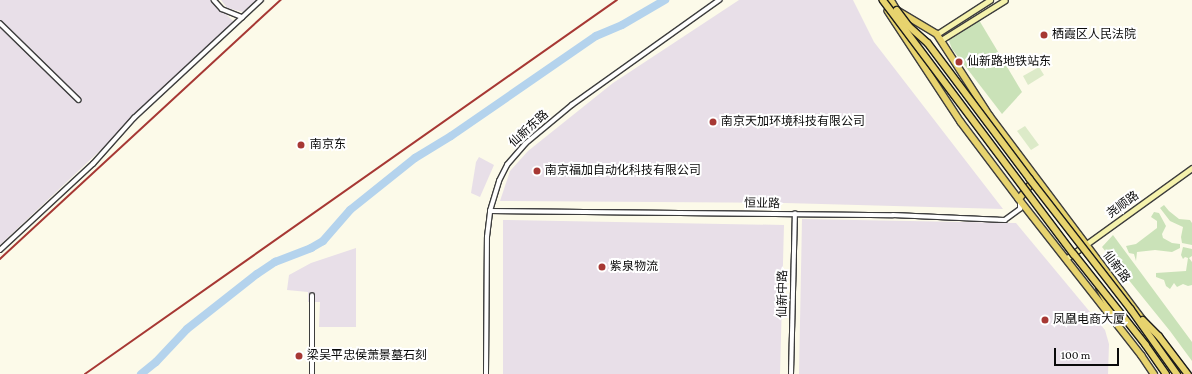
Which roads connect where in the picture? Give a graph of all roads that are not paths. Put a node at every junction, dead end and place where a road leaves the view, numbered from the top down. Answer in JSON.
{"nodes":[{"id":1,"x":214,"y":0,"type":"edge"},
{"id":2,"x":261,"y":0,"type":"edge"},
{"id":3,"x":719,"y":0,"type":"edge"},
{"id":4,"x":883,"y":0,"type":"edge"},
{"id":5,"x":891,"y":0,"type":"edge"},
{"id":6,"x":990,"y":0,"type":"edge"},
{"id":7,"x":1004,"y":0,"type":"edge"},
{"id":8,"x":897,"y":10,"type":"junction"},
{"id":9,"x":242,"y":17,"type":"junction"},
{"id":10,"x":0,"y":23,"type":"edge"},
{"id":11,"x":936,"y":34,"type":"junction"},
{"id":12,"x":941,"y":40,"type":"junction"},
{"id":13,"x":79,"y":100,"type":"dead end"},
{"id":14,"x":1192,"y":168,"type":"edge"},
{"id":15,"x":1034,"y":173,"type":"junction"},
{"id":16,"x":1019,"y":199,"type":"junction"},
{"id":17,"x":490,"y":211,"type":"junction"},
{"id":18,"x":795,"y":214,"type":"junction"},
{"id":19,"x":1086,"y":245,"type":"junction"},
{"id":20,"x":0,"y":250,"type":"edge"},
{"id":21,"x":1067,"y":258,"type":"junction"},
{"id":22,"x":1094,"y":278,"type":"junction"},
{"id":23,"x":312,"y":296,"type":"dead end"},
{"id":24,"x":1132,"y":309,"type":"junction"},
{"id":25,"x":312,"y":374,"type":"edge"},
{"id":26,"x":486,"y":374,"type":"edge"},
{"id":27,"x":791,"y":374,"type":"edge"},
{"id":28,"x":1154,"y":374,"type":"edge"},
{"id":29,"x":1157,"y":374,"type":"edge"},
{"id":30,"x":1166,"y":374,"type":"edge"},
{"id":31,"x":1177,"y":374,"type":"edge"},
{"id":32,"x":1181,"y":374,"type":"edge"},
{"id":33,"x":1188,"y":374,"type":"edge"}],
"edges":[{"from":1,"to":9,"type":"street"},
{"from":2,"to":9,"type":"street"},
{"from":3,"to":17,"type":"street","name":"仙新东路"},
{"from":4,"to":16,"type":"main road","name":"仙新路"},
{"from":4,"to":22,"type":"main road","name":"仙新路","bridge":true},
{"from":5,"to":8,"type":"main road","name":"仙新路"},
{"from":6,"to":11,"type":"main road"},
{"from":7,"to":12,"type":"main road"},
{"from":8,"to":11,"type":"main road","name":"仙新路"},
{"from":8,"to":24,"type":"main road","name":"仙新路","bridge":true},
{"from":9,"to":20,"type":"street"},
{"from":10,"to":13,"type":"street"},
{"from":11,"to":12,"type":"main road","name":"仙新路"},
{"from":12,"to":15,"type":"main road","name":"仙新路"},
{"from":14,"to":19,"type":"main road","name":"尧顺路"},
{"from":15,"to":16,"type":"main road"},
{"from":15,"to":19,"type":"main road","name":"仙新路"},
{"from":16,"to":18,"type":"street","name":"恒业路"},
{"from":16,"to":21,"type":"main road","name":"仙新路"},
{"from":17,"to":18,"type":"street","name":"恒业路"},
{"from":17,"to":26,"type":"street","name":"仙新东路"},
{"from":18,"to":27,"type":"street","name":"仙新中路"},
{"from":19,"to":21,"type":"main road","name":"尧顺路"},
{"from":19,"to":32,"type":"main road","name":"仙新路"},
{"from":21,"to":28,"type":"main road","name":"仙新路"},
{"from":22,"to":29,"type":"main road","bridge":true},
{"from":22,"to":30,"type":"main road","name":"仙新路","bridge":true},
{"from":23,"to":25,"type":"street"},
{"from":24,"to":31,"type":"main road","name":"仙新路","bridge":true},
{"from":24,"to":33,"type":"main road","bridge":true}]}
